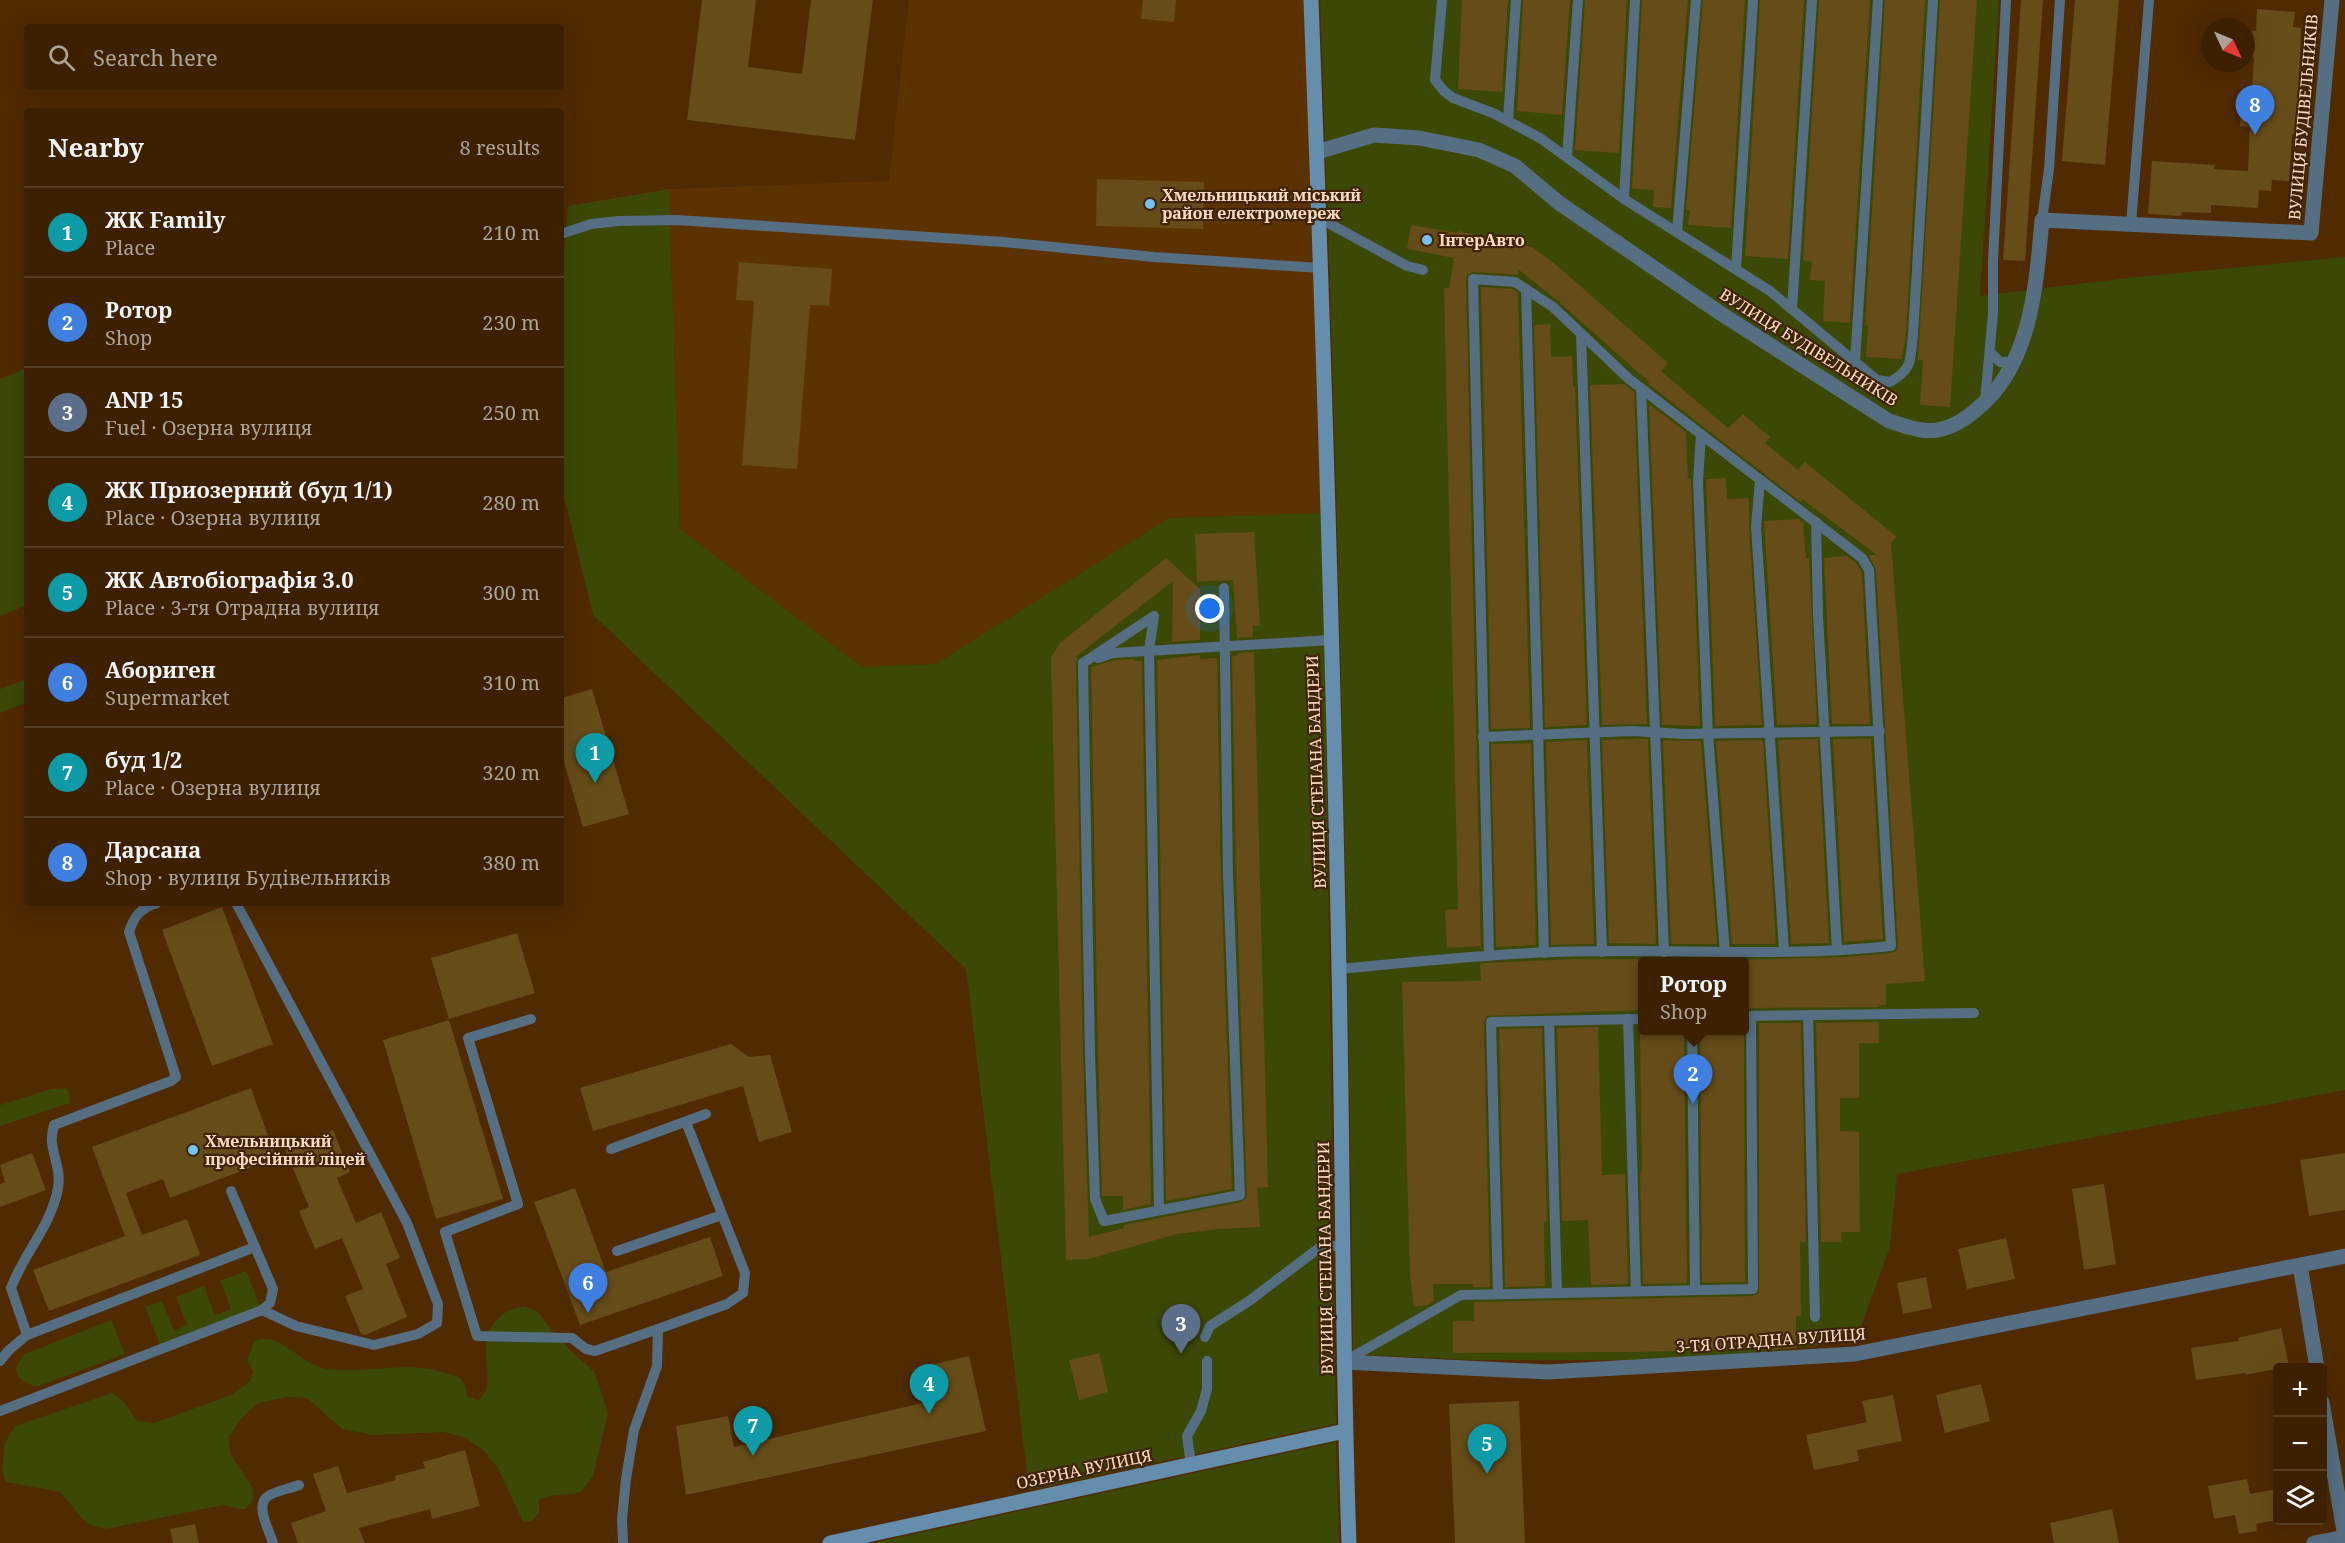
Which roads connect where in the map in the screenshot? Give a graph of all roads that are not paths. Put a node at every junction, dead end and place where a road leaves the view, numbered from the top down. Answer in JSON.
{"nodes":[{"id":1,"x":1311,"y":0,"type":"edge"},
{"id":2,"x":1442,"y":0,"type":"edge"},
{"id":3,"x":1516,"y":0,"type":"edge"},
{"id":4,"x":1578,"y":0,"type":"edge"},
{"id":5,"x":1635,"y":0,"type":"edge"},
{"id":6,"x":1696,"y":0,"type":"edge"},
{"id":7,"x":1753,"y":0,"type":"edge"},
{"id":8,"x":1812,"y":0,"type":"edge"},
{"id":9,"x":1878,"y":0,"type":"edge"},
{"id":10,"x":1933,"y":0,"type":"edge"},
{"id":11,"x":2006,"y":0,"type":"edge"},
{"id":12,"x":2060,"y":0,"type":"edge"},
{"id":13,"x":2149,"y":0,"type":"edge"},
{"id":14,"x":2332,"y":0,"type":"edge"},
{"id":15,"x":1508,"y":120,"type":"junction"},
{"id":16,"x":1317,"y":152,"type":"junction"},
{"id":17,"x":1567,"y":157,"type":"junction"},
{"id":18,"x":1624,"y":199,"type":"junction"},
{"id":19,"x":1319,"y":218,"type":"junction"},
{"id":20,"x":2042,"y":220,"type":"junction"},
{"id":21,"x":2131,"y":224,"type":"junction"},
{"id":22,"x":1677,"y":232,"type":"junction"},
{"id":23,"x":564,"y":233,"type":"edge"},
{"id":24,"x":1321,"y":268,"type":"junction"},
{"id":25,"x":1736,"y":269,"type":"junction"},
{"id":26,"x":1423,"y":270,"type":"dead end"},
{"id":27,"x":1526,"y":289,"type":"junction"},
{"id":28,"x":1792,"y":309,"type":"junction"},
{"id":29,"x":1581,"y":333,"type":"junction"},
{"id":30,"x":1991,"y":353,"type":"junction"},
{"id":31,"x":1855,"y":361,"type":"junction"},
{"id":32,"x":2013,"y":362,"type":"junction"},
{"id":33,"x":1641,"y":388,"type":"junction"},
{"id":34,"x":1985,"y":402,"type":"junction"},
{"id":35,"x":1701,"y":434,"type":"junction"},
{"id":36,"x":1760,"y":480,"type":"junction"},
{"id":37,"x":1816,"y":522,"type":"junction"},
{"id":38,"x":1224,"y":588,"type":"dead end"},
{"id":39,"x":1330,"y":640,"type":"junction"},
{"id":40,"x":1225,"y":645,"type":"junction"},
{"id":41,"x":1149,"y":650,"type":"junction"},
{"id":42,"x":1083,"y":663,"type":"junction"},
{"id":43,"x":1880,"y":731,"type":"junction"},
{"id":44,"x":1596,"y":732,"type":"junction"},
{"id":45,"x":1654,"y":732,"type":"junction"},
{"id":46,"x":1825,"y":732,"type":"junction"},
{"id":47,"x":1770,"y":733,"type":"junction"},
{"id":48,"x":1708,"y":734,"type":"junction"},
{"id":49,"x":1537,"y":735,"type":"junction"},
{"id":50,"x":1484,"y":738,"type":"junction"},
{"id":51,"x":151,"y":906,"type":"edge"},
{"id":52,"x":239,"y":906,"type":"edge"},
{"id":53,"x":1837,"y":950,"type":"junction"},
{"id":54,"x":1784,"y":951,"type":"junction"},
{"id":55,"x":1544,"y":952,"type":"junction"},
{"id":56,"x":1602,"y":952,"type":"junction"},
{"id":57,"x":1664,"y":952,"type":"junction"},
{"id":58,"x":1725,"y":953,"type":"junction"},
{"id":59,"x":1489,"y":956,"type":"junction"},
{"id":60,"x":1339,"y":969,"type":"junction"},
{"id":61,"x":1974,"y":1013,"type":"dead end"},
{"id":62,"x":1808,"y":1015,"type":"junction"},
{"id":63,"x":1749,"y":1016,"type":"edge"},
{"id":64,"x":1638,"y":1018,"type":"edge"},
{"id":65,"x":1628,"y":1019,"type":"junction"},
{"id":66,"x":531,"y":1020,"type":"dead end"},
{"id":67,"x":1549,"y":1021,"type":"junction"},
{"id":68,"x":1692,"y":1035,"type":"edge"},
{"id":69,"x":1747,"y":1035,"type":"edge"},
{"id":70,"x":706,"y":1114,"type":"dead end"},
{"id":71,"x":686,"y":1122,"type":"junction"},
{"id":72,"x":611,"y":1149,"type":"dead end"},
{"id":73,"x":231,"y":1191,"type":"dead end"},
{"id":74,"x":1159,"y":1210,"type":"junction"},
{"id":75,"x":722,"y":1215,"type":"junction"},
{"id":76,"x":1343,"y":1245,"type":"junction"},
{"id":77,"x":255,"y":1246,"type":"junction"},
{"id":78,"x":617,"y":1251,"type":"dead end"},
{"id":79,"x":2345,"y":1256,"type":"edge"},
{"id":80,"x":2300,"y":1265,"type":"junction"},
{"id":81,"x":1695,"y":1290,"type":"junction"},
{"id":82,"x":1636,"y":1291,"type":"junction"},
{"id":83,"x":1557,"y":1293,"type":"junction"},
{"id":84,"x":1498,"y":1294,"type":"junction"},
{"id":85,"x":262,"y":1310,"type":"junction"},
{"id":86,"x":1815,"y":1317,"type":"dead end"},
{"id":87,"x":658,"y":1329,"type":"junction"},
{"id":88,"x":27,"y":1335,"type":"junction"},
{"id":89,"x":1205,"y":1337,"type":"dead end"},
{"id":90,"x":0,"y":1361,"type":"edge"},
{"id":91,"x":1207,"y":1361,"type":"dead end"},
{"id":92,"x":1344,"y":1362,"type":"junction"},
{"id":93,"x":2316,"y":1363,"type":"edge"},
{"id":94,"x":0,"y":1411,"type":"edge"},
{"id":95,"x":2325,"y":1417,"type":"edge"},
{"id":96,"x":1345,"y":1431,"type":"junction"},
{"id":97,"x":1191,"y":1464,"type":"junction"},
{"id":98,"x":299,"y":1485,"type":"dead end"},
{"id":99,"x":2345,"y":1537,"type":"edge"},
{"id":100,"x":273,"y":1543,"type":"edge"},
{"id":101,"x":623,"y":1543,"type":"edge"},
{"id":102,"x":830,"y":1543,"type":"edge"},
{"id":103,"x":1349,"y":1543,"type":"edge"},
{"id":104,"x":2314,"y":1543,"type":"edge"}],
"edges":[{"from":1,"to":16,"type":"main road","name":"ВУЛИЦЯ СТЕПАНА БАНДЕРИ"},
{"from":2,"to":15,"type":"lane"},
{"from":3,"to":15,"type":"lane"},
{"from":4,"to":17,"type":"lane"},
{"from":5,"to":18,"type":"lane"},
{"from":6,"to":22,"type":"lane"},
{"from":7,"to":25,"type":"lane"},
{"from":8,"to":28,"type":"lane"},
{"from":9,"to":31,"type":"lane"},
{"from":10,"to":31,"type":"lane"},
{"from":11,"to":30,"type":"lane"},
{"from":12,"to":20,"type":"lane"},
{"from":13,"to":21,"type":"lane"},
{"from":14,"to":21,"type":"street","name":"ВУЛИЦЯ БУДІВЕЛЬНИКІВ"},
{"from":15,"to":17,"type":"lane"},
{"from":16,"to":19,"type":"main road","name":"ВУЛИЦЯ СТЕПАНА БАНДЕРИ"},
{"from":16,"to":34,"type":"street","name":"ВУЛИЦЯ БУДІВЕЛЬНИКІВ"},
{"from":17,"to":18,"type":"lane"},
{"from":18,"to":22,"type":"lane"},
{"from":19,"to":24,"type":"main road","name":"ВУЛИЦЯ СТЕПАНА БАНДЕРИ"},
{"from":19,"to":26,"type":"lane"},
{"from":20,"to":21,"type":"street","name":"ВУЛИЦЯ БУДІВЕЛЬНИКІВ"},
{"from":20,"to":32,"type":"street","name":"ВУЛИЦЯ БУДІВЕЛЬНИКІВ"},
{"from":22,"to":25,"type":"lane"},
{"from":23,"to":24,"type":"lane"},
{"from":24,"to":39,"type":"main road","name":"ВУЛИЦЯ СТЕПАНА БАНДЕРИ"},
{"from":25,"to":28,"type":"lane"},
{"from":27,"to":29,"type":"lane"},
{"from":27,"to":49,"type":"lane"},
{"from":27,"to":50,"type":"lane"},
{"from":28,"to":31,"type":"lane"},
{"from":29,"to":33,"type":"lane"},
{"from":29,"to":44,"type":"lane"},
{"from":30,"to":32,"type":"lane"},
{"from":30,"to":34,"type":"lane"},
{"from":32,"to":34,"type":"street","name":"ВУЛИЦЯ БУДІВЕЛЬНИКІВ"},
{"from":33,"to":35,"type":"lane"},
{"from":33,"to":45,"type":"lane"},
{"from":35,"to":36,"type":"lane"},
{"from":35,"to":48,"type":"lane"},
{"from":36,"to":37,"type":"lane"},
{"from":36,"to":47,"type":"lane"},
{"from":37,"to":43,"type":"lane"},
{"from":37,"to":46,"type":"lane"},
{"from":38,"to":40,"type":"lane"},
{"from":39,"to":40,"type":"lane"},
{"from":39,"to":60,"type":"main road","name":"ВУЛИЦЯ СТЕПАНА БАНДЕРИ"},
{"from":40,"to":41,"type":"lane"},
{"from":40,"to":74,"type":"lane"},
{"from":41,"to":42,"type":"lane"},
{"from":41,"to":42,"type":"lane"},
{"from":41,"to":74,"type":"lane"},
{"from":42,"to":74,"type":"lane"},
{"from":43,"to":46,"type":"lane"},
{"from":43,"to":53,"type":"lane"},
{"from":44,"to":45,"type":"lane"},
{"from":44,"to":49,"type":"lane"},
{"from":44,"to":56,"type":"lane"},
{"from":45,"to":48,"type":"lane"},
{"from":45,"to":57,"type":"lane"},
{"from":46,"to":47,"type":"lane"},
{"from":46,"to":53,"type":"lane"},
{"from":47,"to":48,"type":"lane"},
{"from":47,"to":54,"type":"lane"},
{"from":48,"to":58,"type":"lane"},
{"from":49,"to":50,"type":"lane"},
{"from":49,"to":55,"type":"lane"},
{"from":50,"to":59,"type":"lane"},
{"from":51,"to":88,"type":"lane"},
{"from":52,"to":85,"type":"lane"},
{"from":53,"to":54,"type":"lane"},
{"from":54,"to":58,"type":"lane"},
{"from":55,"to":56,"type":"lane"},
{"from":55,"to":59,"type":"lane"},
{"from":56,"to":57,"type":"lane"},
{"from":57,"to":58,"type":"lane"},
{"from":59,"to":60,"type":"lane"},
{"from":60,"to":76,"type":"main road","name":"ВУЛИЦЯ СТЕПАНА БАНДЕРИ"},
{"from":61,"to":62,"type":"lane"},
{"from":62,"to":63,"type":"lane"},
{"from":62,"to":86,"type":"lane"},
{"from":64,"to":65,"type":"lane"},
{"from":65,"to":67,"type":"lane"},
{"from":65,"to":82,"type":"lane"},
{"from":66,"to":87,"type":"lane"},
{"from":67,"to":83,"type":"lane"},
{"from":67,"to":84,"type":"lane"},
{"from":68,"to":81,"type":"lane"},
{"from":69,"to":81,"type":"lane"},
{"from":70,"to":71,"type":"lane"},
{"from":71,"to":72,"type":"lane"},
{"from":71,"to":75,"type":"lane"},
{"from":73,"to":77,"type":"lane"},
{"from":75,"to":78,"type":"lane"},
{"from":75,"to":87,"type":"lane"},
{"from":76,"to":89,"type":"lane"},
{"from":76,"to":92,"type":"main road","name":"ВУЛИЦЯ СТЕПАНА БАНДЕРИ"},
{"from":77,"to":85,"type":"lane"},
{"from":77,"to":88,"type":"lane"},
{"from":79,"to":80,"type":"street","name":"3-ТЯ ОТРАДНА ВУЛИЦЯ"},
{"from":80,"to":92,"type":"street","name":"3-ТЯ ОТРАДНА ВУЛИЦЯ"},
{"from":80,"to":93,"type":"street"},
{"from":81,"to":82,"type":"lane"},
{"from":82,"to":83,"type":"lane"},
{"from":83,"to":84,"type":"lane"},
{"from":84,"to":92,"type":"lane"},
{"from":85,"to":94,"type":"lane"},
{"from":87,"to":101,"type":"lane"},
{"from":88,"to":90,"type":"lane"},
{"from":91,"to":97,"type":"lane"},
{"from":92,"to":96,"type":"main road","name":"ВУЛИЦЯ СТЕПАНА БАНДЕРИ"},
{"from":95,"to":99,"type":"street"},
{"from":96,"to":97,"type":"main road","name":"ОЗЕРНА ВУЛИЦЯ"},
{"from":96,"to":103,"type":"main road","name":"ВУЛИЦЯ СТЕПАНА БАНДЕРИ"},
{"from":97,"to":102,"type":"main road","name":"ОЗЕРНА ВУЛИЦЯ"},
{"from":98,"to":100,"type":"lane"},
{"from":99,"to":104,"type":"street"}]}
